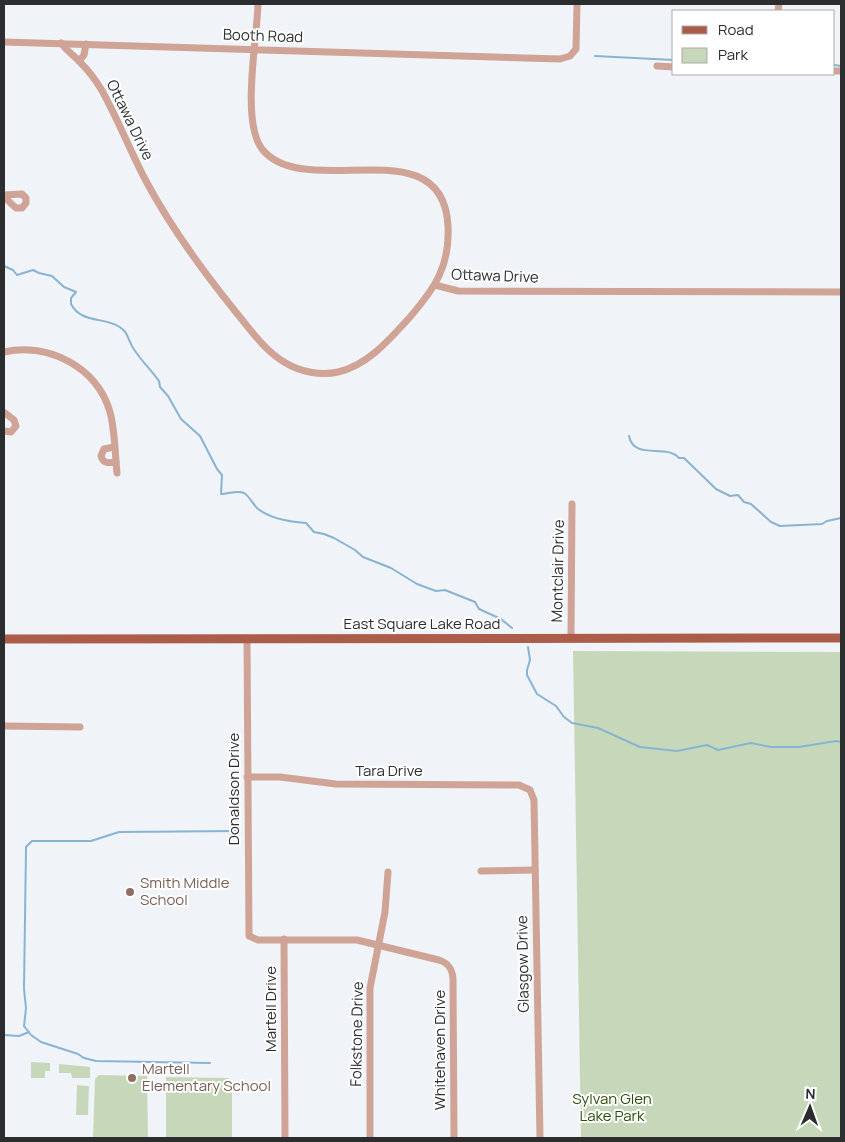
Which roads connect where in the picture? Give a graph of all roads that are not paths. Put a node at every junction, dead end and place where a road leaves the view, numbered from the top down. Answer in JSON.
{"nodes":[{"id":1,"x":258,"y":4,"type":"edge"},
{"id":2,"x":577,"y":4,"type":"edge"},
{"id":3,"x":4,"y":42,"type":"edge"},
{"id":4,"x":61,"y":43,"type":"junction"},
{"id":5,"x":86,"y":44,"type":"junction"},
{"id":6,"x":255,"y":49,"type":"junction"},
{"id":7,"x":79,"y":61,"type":"junction"},
{"id":8,"x":657,"y":66,"type":"dead end"},
{"id":9,"x":672,"y":67,"type":"edge"},
{"id":10,"x":435,"y":285,"type":"junction"},
{"id":11,"x":841,"y":292,"type":"edge"},
{"id":12,"x":4,"y":352,"type":"edge"},
{"id":13,"x":4,"y":412,"type":"edge"},
{"id":14,"x":4,"y":431,"type":"edge"},
{"id":15,"x":114,"y":447,"type":"junction"},
{"id":16,"x":116,"y":462,"type":"junction"},
{"id":17,"x":117,"y":473,"type":"dead end"},
{"id":18,"x":572,"y":504,"type":"dead end"},
{"id":19,"x":571,"y":637,"type":"junction"},
{"id":20,"x":247,"y":638,"type":"junction"},
{"id":21,"x":841,"y":638,"type":"edge"},
{"id":22,"x":4,"y":639,"type":"edge"},
{"id":23,"x":4,"y":726,"type":"edge"},
{"id":24,"x":80,"y":727,"type":"dead end"},
{"id":25,"x":248,"y":777,"type":"junction"},
{"id":26,"x":530,"y":790,"type":"joint"},
{"id":27,"x":535,"y":870,"type":"junction"},
{"id":28,"x":481,"y":871,"type":"dead end"},
{"id":29,"x":388,"y":872,"type":"dead end"},
{"id":30,"x":284,"y":940,"type":"junction"},
{"id":31,"x":378,"y":944,"type":"junction"},
{"id":32,"x":286,"y":1138,"type":"edge"},
{"id":33,"x":370,"y":1138,"type":"edge"},
{"id":34,"x":454,"y":1138,"type":"edge"},
{"id":35,"x":540,"y":1138,"type":"edge"}],
"edges":[{"from":1,"to":6,"type":"street"},
{"from":2,"to":6,"type":"street","name":"Booth Road"},
{"from":3,"to":4,"type":"street","name":"Booth Road"},
{"from":4,"to":5,"type":"street","name":"Booth Road"},
{"from":4,"to":7,"type":"street","name":"Ottawa Drive"},
{"from":5,"to":6,"type":"street","name":"Booth Road"},
{"from":5,"to":7,"type":"street"},
{"from":6,"to":10,"type":"street"},
{"from":7,"to":10,"type":"street","name":"Ottawa Drive"},
{"from":8,"to":9,"type":"street"},
{"from":10,"to":11,"type":"street","name":"Ottawa Drive"},
{"from":12,"to":15,"type":"street"},
{"from":13,"to":14,"type":"street"},
{"from":15,"to":16,"type":"street"},
{"from":15,"to":16,"type":"street"},
{"from":16,"to":17,"type":"street"},
{"from":18,"to":19,"type":"street","name":"Montclair Drive"},
{"from":19,"to":20,"type":"main road","name":"East Square Lake Road"},
{"from":19,"to":21,"type":"main road","name":"East Square Lake Road"},
{"from":20,"to":22,"type":"main road","name":"East Square Lake Road"},
{"from":20,"to":25,"type":"street","name":"Donaldson Drive"},
{"from":23,"to":24,"type":"street"},
{"from":25,"to":26,"type":"street","name":"Tara Drive"},
{"from":25,"to":30,"type":"street","name":"Donaldson Drive"},
{"from":26,"to":27,"type":"street","name":"Glasgow Drive"},
{"from":27,"to":28,"type":"street"},
{"from":27,"to":35,"type":"street","name":"Glasgow Drive"},
{"from":29,"to":31,"type":"street","name":"Folkstone Drive"},
{"from":30,"to":31,"type":"street"},
{"from":30,"to":32,"type":"street","name":"Martell Drive"},
{"from":31,"to":33,"type":"street","name":"Folkstone Drive"},
{"from":31,"to":34,"type":"street","name":"Whitehaven Drive"}]}
